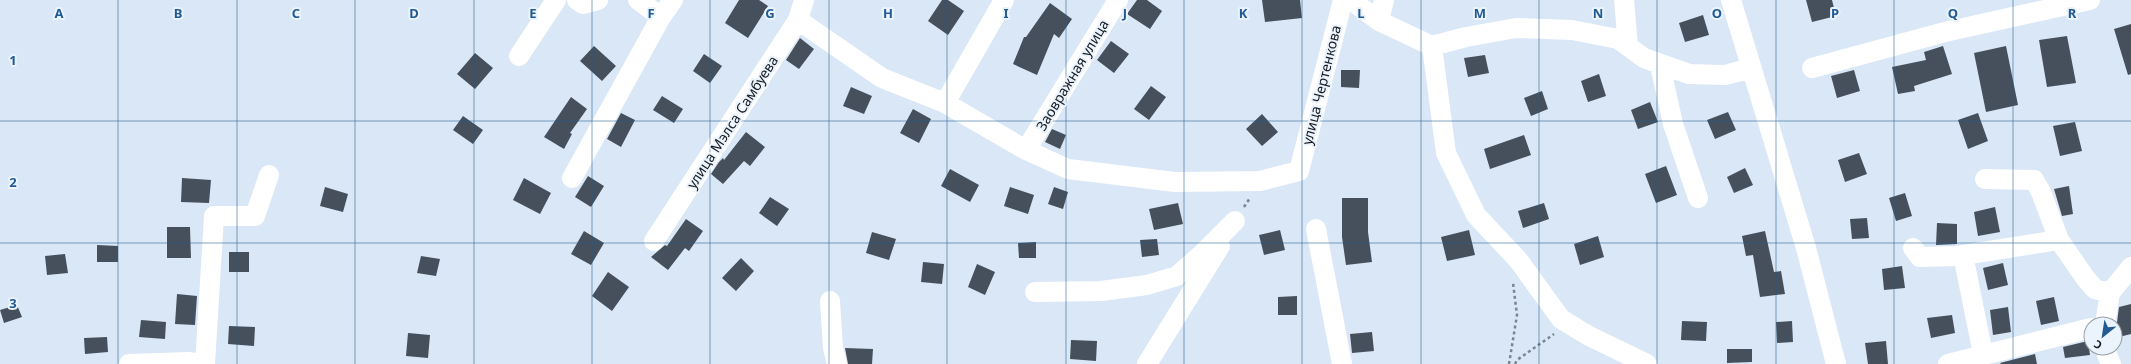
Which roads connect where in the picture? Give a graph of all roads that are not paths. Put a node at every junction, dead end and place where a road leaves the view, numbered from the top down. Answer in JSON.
{"nodes":[{"id":1,"x":556,"y":0,"type":"edge"},
{"id":2,"x":577,"y":0,"type":"edge"},
{"id":3,"x":598,"y":0,"type":"edge"},
{"id":4,"x":638,"y":0,"type":"edge"},
{"id":5,"x":673,"y":0,"type":"edge"},
{"id":6,"x":804,"y":0,"type":"edge"},
{"id":7,"x":1004,"y":0,"type":"edge"},
{"id":8,"x":1118,"y":0,"type":"edge"},
{"id":9,"x":1343,"y":0,"type":"edge"},
{"id":10,"x":1352,"y":0,"type":"edge"},
{"id":11,"x":1384,"y":0,"type":"edge"},
{"id":12,"x":1624,"y":0,"type":"edge"},
{"id":13,"x":1731,"y":0,"type":"edge"},
{"id":14,"x":2090,"y":0,"type":"edge"},
{"id":15,"x":661,"y":17,"type":"junction"},
{"id":16,"x":798,"y":20,"type":"junction"},
{"id":17,"x":1380,"y":21,"type":"junction"},
{"id":18,"x":1432,"y":46,"type":"junction"},
{"id":19,"x":1628,"y":46,"type":"junction"},
{"id":20,"x":519,"y":56,"type":"dead end"},
{"id":21,"x":1660,"y":65,"type":"junction"},
{"id":22,"x":1752,"y":68,"type":"junction"},
{"id":23,"x":1812,"y":68,"type":"dead end"},
{"id":24,"x":945,"y":103,"type":"junction"},
{"id":25,"x":1026,"y":150,"type":"junction"},
{"id":26,"x":269,"y":175,"type":"dead end"},
{"id":27,"x":572,"y":178,"type":"dead end"},
{"id":28,"x":1985,"y":178,"type":"dead end"},
{"id":29,"x":1698,"y":198,"type":"dead end"},
{"id":30,"x":1316,"y":229,"type":"dead end"},
{"id":31,"x":2059,"y":240,"type":"junction"},
{"id":32,"x":654,"y":241,"type":"dead end"},
{"id":33,"x":1913,"y":248,"type":"dead end"},
{"id":34,"x":1964,"y":255,"type":"junction"},
{"id":35,"x":2131,"y":267,"type":"edge"},
{"id":36,"x":1035,"y":292,"type":"dead end"},
{"id":37,"x":2110,"y":294,"type":"junction"},
{"id":38,"x":830,"y":301,"type":"dead end"},
{"id":39,"x":2106,"y":316,"type":"edge"},
{"id":40,"x":2083,"y":330,"type":"edge"},
{"id":41,"x":1982,"y":354,"type":"junction"},
{"id":42,"x":129,"y":364,"type":"edge"},
{"id":43,"x":204,"y":364,"type":"edge"},
{"id":44,"x":837,"y":364,"type":"edge"},
{"id":45,"x":1147,"y":364,"type":"edge"},
{"id":46,"x":1342,"y":364,"type":"edge"},
{"id":47,"x":1647,"y":364,"type":"edge"},
{"id":48,"x":1836,"y":364,"type":"edge"},
{"id":49,"x":1948,"y":364,"type":"edge"}],
"edges":[{"from":1,"to":20,"type":"street"},
{"from":2,"to":3,"type":"street"},
{"from":4,"to":15,"type":"street"},
{"from":5,"to":15,"type":"street"},
{"from":6,"to":16,"type":"street","name":"улица Мэлса Самбуева"},
{"from":7,"to":24,"type":"street"},
{"from":8,"to":25,"type":"street","name":"Заовражная улица"},
{"from":9,"to":25,"type":"street","name":"улица Чертенкова"},
{"from":10,"to":17,"type":"street"},
{"from":11,"to":17,"type":"street"},
{"from":12,"to":19,"type":"street"},
{"from":13,"to":22,"type":"street"},
{"from":14,"to":23,"type":"street"},
{"from":15,"to":27,"type":"street"},
{"from":16,"to":24,"type":"street"},
{"from":16,"to":32,"type":"street","name":"улица Мэлса Самбуева"},
{"from":17,"to":18,"type":"street"},
{"from":18,"to":19,"type":"street"},
{"from":18,"to":47,"type":"street"},
{"from":19,"to":21,"type":"street"},
{"from":21,"to":22,"type":"street"},
{"from":21,"to":29,"type":"street"},
{"from":22,"to":48,"type":"street"},
{"from":24,"to":25,"type":"street"},
{"from":26,"to":43,"type":"street"},
{"from":28,"to":31,"type":"street"},
{"from":30,"to":46,"type":"street"},
{"from":31,"to":34,"type":"street"},
{"from":31,"to":37,"type":"street"},
{"from":33,"to":34,"type":"street"},
{"from":34,"to":41,"type":"street"},
{"from":35,"to":37,"type":"street"},
{"from":36,"to":45,"type":"street"},
{"from":37,"to":39,"type":"street"},
{"from":38,"to":44,"type":"street"},
{"from":40,"to":41,"type":"street"},
{"from":41,"to":49,"type":"street"},
{"from":42,"to":43,"type":"street"}]}
